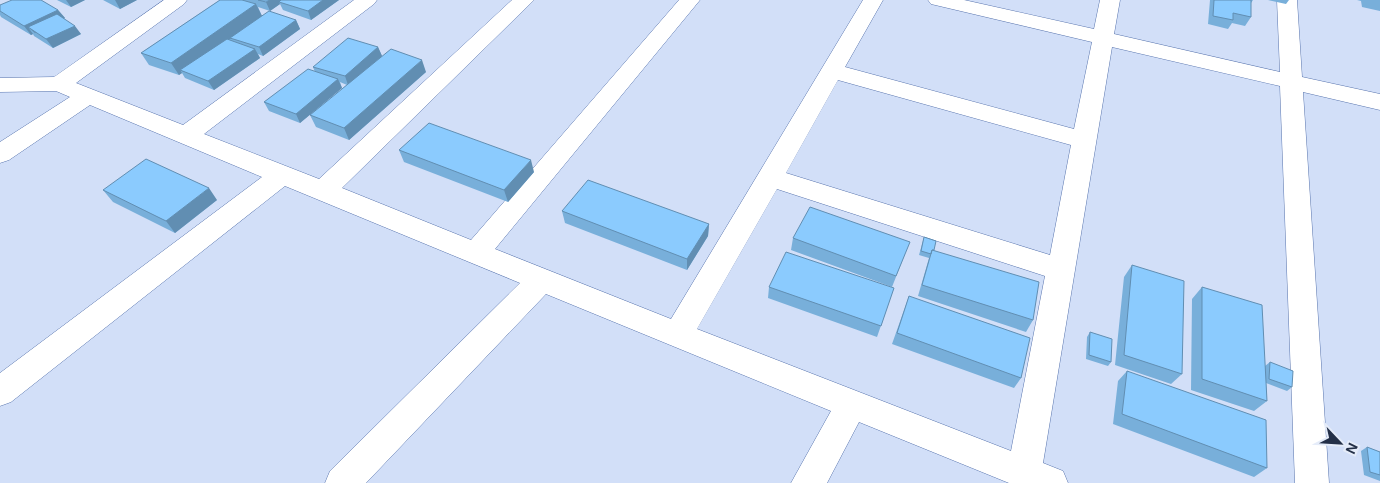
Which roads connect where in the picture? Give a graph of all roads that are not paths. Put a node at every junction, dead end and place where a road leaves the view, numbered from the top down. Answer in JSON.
{"nodes":[{"id":1,"x":177,"y":0,"type":"edge"},
{"id":2,"x":367,"y":0,"type":"edge"},
{"id":3,"x":524,"y":0,"type":"edge"},
{"id":4,"x":690,"y":0,"type":"edge"},
{"id":5,"x":873,"y":0,"type":"edge"},
{"id":6,"x":1110,"y":0,"type":"edge"},
{"id":7,"x":1287,"y":0,"type":"edge"},
{"id":8,"x":947,"y":1,"type":"edge"},
{"id":9,"x":1103,"y":38,"type":"junction"},
{"id":10,"x":832,"y":71,"type":"junction"},
{"id":11,"x":1292,"y":82,"type":"junction"},
{"id":12,"x":58,"y":84,"type":"junction"},
{"id":13,"x":0,"y":85,"type":"edge"},
{"id":14,"x":88,"y":96,"type":"junction"},
{"id":15,"x":1380,"y":102,"type":"edge"},
{"id":16,"x":185,"y":136,"type":"junction"},
{"id":17,"x":1084,"y":140,"type":"junction"},
{"id":18,"x":0,"y":154,"type":"edge"},
{"id":19,"x":282,"y":175,"type":"junction"},
{"id":20,"x":770,"y":177,"type":"junction"},
{"id":21,"x":323,"y":191,"type":"junction"},
{"id":22,"x":476,"y":253,"type":"junction"},
{"id":23,"x":1061,"y":270,"type":"junction"},
{"id":24,"x":542,"y":280,"type":"junction"},
{"id":25,"x":678,"y":335,"type":"junction"},
{"id":26,"x":0,"y":392,"type":"edge"},
{"id":27,"x":852,"y":404,"type":"junction"},
{"id":28,"x":1024,"y":472,"type":"junction"},
{"id":29,"x":342,"y":483,"type":"edge"},
{"id":30,"x":808,"y":483,"type":"edge"},
{"id":31,"x":1051,"y":483,"type":"edge"},
{"id":32,"x":1312,"y":483,"type":"edge"}],
"edges":[{"from":1,"to":12,"type":"street"},
{"from":2,"to":16,"type":"street"},
{"from":3,"to":21,"type":"street"},
{"from":4,"to":22,"type":"street"},
{"from":5,"to":10,"type":"street"},
{"from":6,"to":9,"type":"street"},
{"from":7,"to":11,"type":"street"},
{"from":8,"to":9,"type":"street"},
{"from":9,"to":11,"type":"street"},
{"from":9,"to":17,"type":"street"},
{"from":10,"to":17,"type":"street"},
{"from":10,"to":20,"type":"street"},
{"from":11,"to":15,"type":"street"},
{"from":11,"to":32,"type":"street"},
{"from":12,"to":13,"type":"street"},
{"from":12,"to":14,"type":"street"},
{"from":14,"to":16,"type":"street"},
{"from":14,"to":18,"type":"street"},
{"from":16,"to":19,"type":"street"},
{"from":17,"to":23,"type":"street"},
{"from":19,"to":21,"type":"street"},
{"from":19,"to":26,"type":"street"},
{"from":20,"to":23,"type":"street"},
{"from":20,"to":25,"type":"street"},
{"from":21,"to":22,"type":"street"},
{"from":22,"to":24,"type":"street"},
{"from":23,"to":28,"type":"street"},
{"from":24,"to":25,"type":"street"},
{"from":24,"to":29,"type":"street"},
{"from":25,"to":27,"type":"street"},
{"from":27,"to":28,"type":"street"},
{"from":27,"to":30,"type":"street"},
{"from":28,"to":31,"type":"street"}]}
